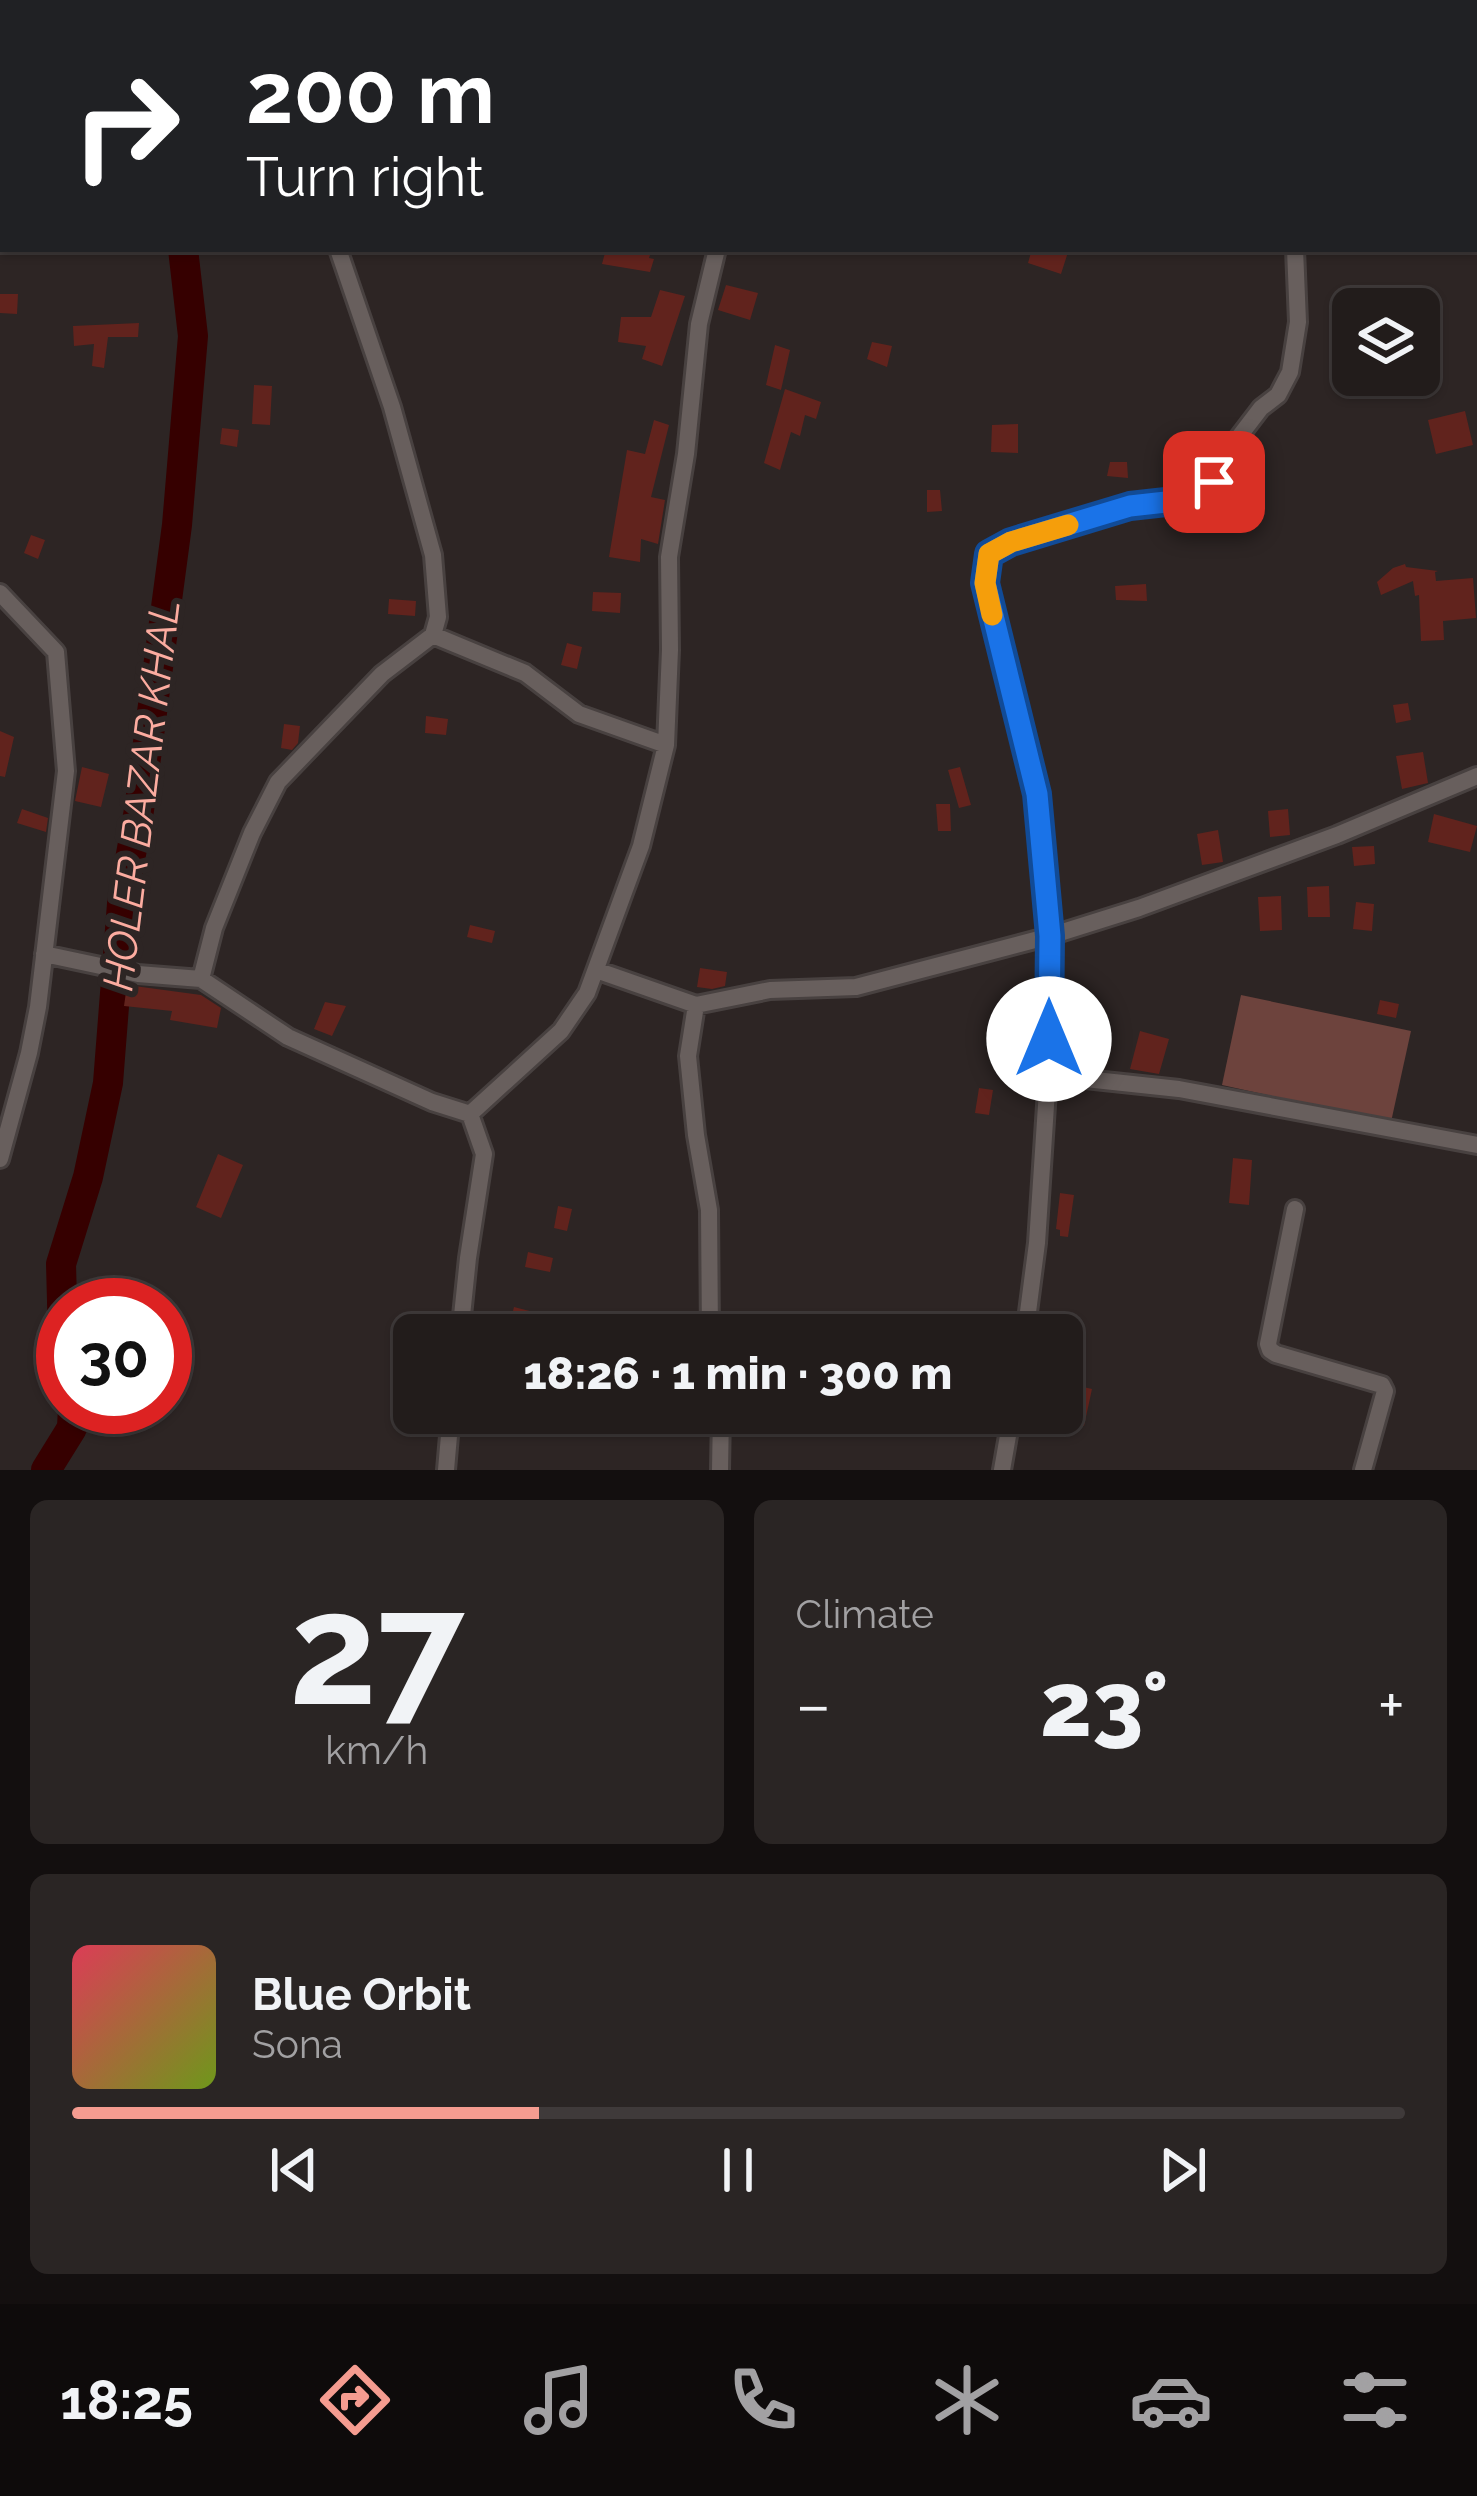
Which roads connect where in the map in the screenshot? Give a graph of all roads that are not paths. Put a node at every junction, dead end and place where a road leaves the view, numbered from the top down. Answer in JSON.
{"nodes":[{"id":1,"x":339,"y":252,"type":"edge"},
{"id":2,"x":716,"y":252,"type":"edge"},
{"id":3,"x":1295,"y":252,"type":"edge"},
{"id":4,"x":0,"y":593,"type":"edge"},
{"id":5,"x":433,"y":635,"type":"junction"},
{"id":6,"x":666,"y":745,"type":"junction"},
{"id":7,"x":1477,"y":776,"type":"edge"},
{"id":8,"x":1050,"y":936,"type":"junction"},
{"id":9,"x":51,"y":955,"type":"junction"},
{"id":10,"x":596,"y":970,"type":"junction"},
{"id":11,"x":201,"y":980,"type":"junction"},
{"id":12,"x":696,"y":1004,"type":"junction"},
{"id":13,"x":1048,"y":1075,"type":"junction"},
{"id":14,"x":470,"y":1114,"type":"junction"},
{"id":15,"x":4,"y":1127,"type":"edge"},
{"id":16,"x":1477,"y":1144,"type":"edge"},
{"id":17,"x":0,"y":1159,"type":"edge"},
{"id":18,"x":1295,"y":1209,"type":"dead end"},
{"id":19,"x":462,"y":1314,"type":"edge"},
{"id":20,"x":710,"y":1314,"type":"edge"},
{"id":21,"x":1028,"y":1314,"type":"edge"},
{"id":22,"x":450,"y":1434,"type":"edge"},
{"id":23,"x":721,"y":1434,"type":"edge"},
{"id":24,"x":1008,"y":1434,"type":"edge"},
{"id":25,"x":446,"y":1470,"type":"edge"},
{"id":26,"x":720,"y":1470,"type":"edge"},
{"id":27,"x":1002,"y":1470,"type":"edge"},
{"id":28,"x":1363,"y":1470,"type":"edge"}],
"edges":[{"from":1,"to":5,"type":"street"},
{"from":2,"to":6,"type":"street"},
{"from":3,"to":8,"type":"street"},
{"from":4,"to":9,"type":"street"},
{"from":5,"to":6,"type":"street"},
{"from":5,"to":11,"type":"street"},
{"from":6,"to":10,"type":"street"},
{"from":7,"to":8,"type":"street"},
{"from":8,"to":12,"type":"street"},
{"from":8,"to":13,"type":"street"},
{"from":9,"to":11,"type":"street"},
{"from":9,"to":15,"type":"street"},
{"from":10,"to":12,"type":"street"},
{"from":10,"to":14,"type":"street"},
{"from":11,"to":14,"type":"street"},
{"from":12,"to":20,"type":"street"},
{"from":13,"to":16,"type":"street"},
{"from":13,"to":21,"type":"street"},
{"from":14,"to":19,"type":"street"},
{"from":15,"to":17,"type":"street"},
{"from":18,"to":28,"type":"street"},
{"from":22,"to":25,"type":"street"},
{"from":23,"to":26,"type":"street"},
{"from":24,"to":27,"type":"street"}]}
